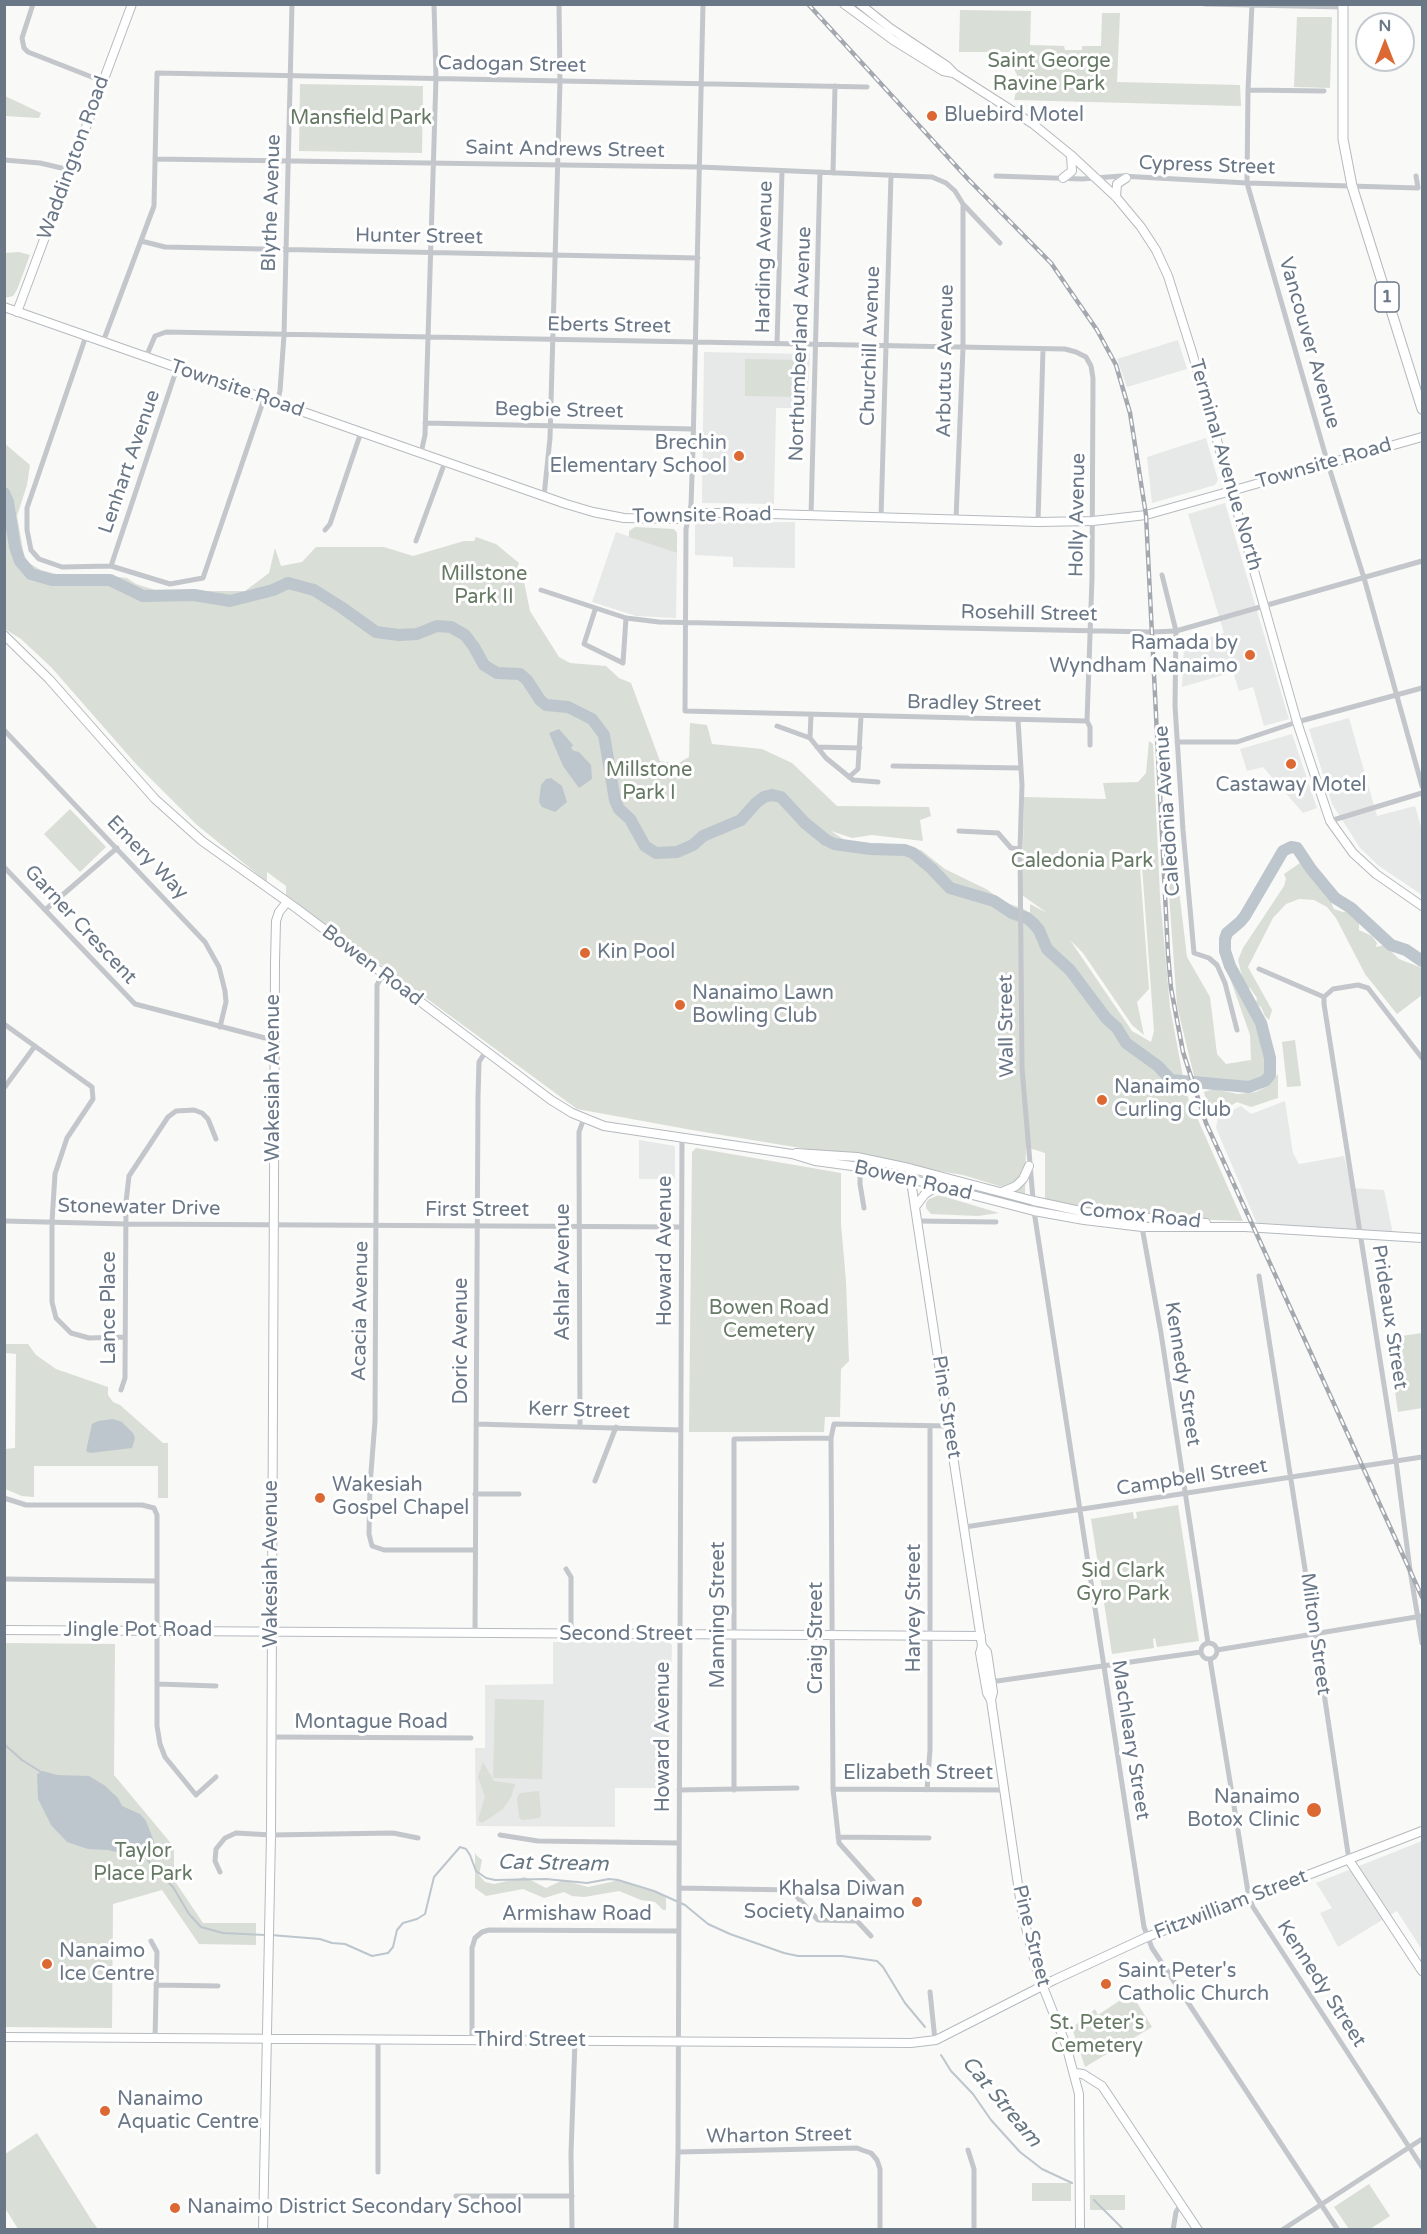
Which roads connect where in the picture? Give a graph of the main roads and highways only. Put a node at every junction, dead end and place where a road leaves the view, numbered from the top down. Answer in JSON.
{"nodes":[{"id":1,"x":844,"y":4,"type":"edge"},
{"id":2,"x":860,"y":4,"type":"edge"},
{"id":3,"x":1343,"y":6,"type":"edge"},
{"id":4,"x":954,"y":73,"type":"junction"},
{"id":5,"x":1071,"y":155,"type":"junction"},
{"id":6,"x":1063,"y":178,"type":"road end"},
{"id":7,"x":1126,"y":178,"type":"road end"},
{"id":8,"x":1116,"y":197,"type":"junction"},
{"id":9,"x":1422,"y":409,"type":"edge"},
{"id":10,"x":1421,"y":903,"type":"edge"}],
"edges":[{"from":1,"to":4,"type":"main road","name":"Terminal Avenue North"},
{"from":2,"to":4,"type":"main road","name":"Terminal Avenue North"},
{"from":3,"to":9,"type":"highway","number":"1"},
{"from":4,"to":5,"type":"main road","name":"Terminal Avenue North"},
{"from":5,"to":6,"type":"main road"},
{"from":5,"to":8,"type":"main road","name":"Terminal Avenue North"},
{"from":7,"to":8,"type":"main road"},
{"from":8,"to":10,"type":"main road","name":"Terminal Avenue North"}]}
